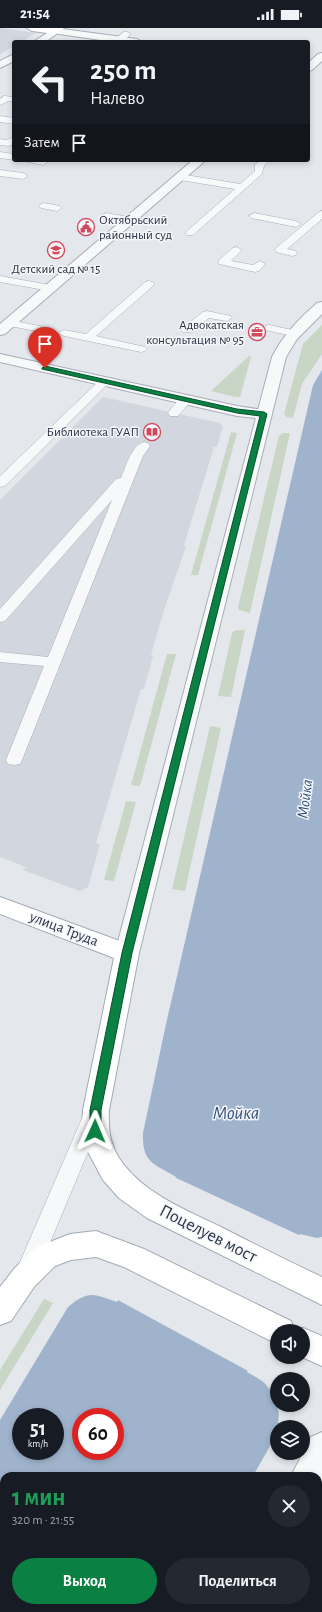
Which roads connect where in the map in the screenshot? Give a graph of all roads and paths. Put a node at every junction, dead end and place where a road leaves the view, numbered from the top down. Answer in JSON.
{"nodes":[{"id":1,"x":32,"y":28,"type":"edge"},
{"id":2,"x":57,"y":30,"type":"edge"},
{"id":3,"x":41,"y":40,"type":"edge"},
{"id":4,"x":131,"y":40,"type":"edge"},
{"id":5,"x":322,"y":56,"type":"edge"},
{"id":6,"x":12,"y":58,"type":"edge"},
{"id":7,"x":0,"y":65,"type":"edge"},
{"id":8,"x":312,"y":66,"type":"edge"},
{"id":9,"x":12,"y":99,"type":"edge"},
{"id":10,"x":0,"y":103,"type":"edge"},
{"id":11,"x":0,"y":119,"type":"edge"},
{"id":12,"x":12,"y":121,"type":"edge"},
{"id":13,"x":12,"y":141,"type":"edge"},
{"id":14,"x":0,"y":142,"type":"edge"},
{"id":15,"x":0,"y":155,"type":"edge"},
{"id":16,"x":12,"y":158,"type":"edge"},
{"id":17,"x":198,"y":162,"type":"edge"},
{"id":18,"x":263,"y":162,"type":"edge"},
{"id":19,"x":0,"y":173,"type":"edge"},
{"id":20,"x":23,"y":176,"type":"dead end"},
{"id":21,"x":180,"y":177,"type":"junction"},
{"id":22,"x":242,"y":187,"type":"junction"},
{"id":23,"x":44,"y":206,"type":"dead end"},
{"id":24,"x":57,"y":208,"type":"dead end"},
{"id":25,"x":322,"y":214,"type":"edge"},
{"id":26,"x":106,"y":216,"type":"dead end"},
{"id":27,"x":254,"y":216,"type":"dead end"},
{"id":28,"x":129,"y":220,"type":"junction"},
{"id":29,"x":302,"y":225,"type":"junction"},
{"id":30,"x":190,"y":233,"type":"dead end"},
{"id":31,"x":237,"y":250,"type":"dead end"},
{"id":32,"x":280,"y":250,"type":"junction"},
{"id":33,"x":292,"y":253,"type":"dead end"},
{"id":34,"x":270,"y":257,"type":"dead end"},
{"id":35,"x":260,"y":264,"type":"dead end"},
{"id":36,"x":0,"y":279,"type":"edge"},
{"id":37,"x":149,"y":284,"type":"dead end"},
{"id":38,"x":50,"y":288,"type":"junction"},
{"id":39,"x":322,"y":306,"type":"edge"},
{"id":40,"x":227,"y":318,"type":"dead end"},
{"id":41,"x":5,"y":327,"type":"edge"},
{"id":42,"x":36,"y":328,"type":"dead end"},
{"id":43,"x":269,"y":328,"type":"dead end"},
{"id":44,"x":187,"y":330,"type":"dead end"},
{"id":45,"x":64,"y":333,"type":"dead end"},
{"id":46,"x":293,"y":333,"type":"junction"},
{"id":47,"x":88,"y":338,"type":"junction"},
{"id":48,"x":141,"y":349,"type":"dead end"},
{"id":49,"x":0,"y":358,"type":"edge"},
{"id":50,"x":104,"y":382,"type":"junction"},
{"id":51,"x":186,"y":400,"type":"junction"},
{"id":52,"x":174,"y":413,"type":"dead end"},
{"id":53,"x":264,"y":414,"type":"junction"},
{"id":54,"x":144,"y":446,"type":"dead end"},
{"id":55,"x":130,"y":472,"type":"junction"},
{"id":56,"x":0,"y":483,"type":"edge"},
{"id":57,"x":0,"y":618,"type":"edge"},
{"id":58,"x":0,"y":658,"type":"edge"},
{"id":59,"x":53,"y":662,"type":"junction"},
{"id":60,"x":14,"y":760,"type":"dead end"},
{"id":61,"x":0,"y":904,"type":"edge"},
{"id":62,"x":127,"y":953,"type":"junction"},
{"id":63,"x":96,"y":1110,"type":"junction"},
{"id":64,"x":24,"y":1278,"type":"junction"},
{"id":65,"x":322,"y":1292,"type":"edge"},
{"id":66,"x":0,"y":1312,"type":"edge"},
{"id":67,"x":270,"y":1326,"type":"edge"},
{"id":68,"x":310,"y":1346,"type":"edge"},
{"id":69,"x":322,"y":1352,"type":"edge"},
{"id":70,"x":322,"y":1448,"type":"edge"},
{"id":71,"x":309,"y":1472,"type":"edge"}],
"edges":[{"from":1,"to":2,"type":"main road"},
{"from":2,"to":3,"type":"street"},
{"from":2,"to":4,"type":"street"},
{"from":5,"to":8,"type":"street"},
{"from":6,"to":7,"type":"street"},
{"from":9,"to":10,"type":"lane"},
{"from":11,"to":12,"type":"lane"},
{"from":13,"to":14,"type":"lane"},
{"from":15,"to":16,"type":"lane"},
{"from":17,"to":21,"type":"street"},
{"from":18,"to":22,"type":"lane"},
{"from":19,"to":20,"type":"lane"},
{"from":21,"to":22,"type":"lane"},
{"from":21,"to":28,"type":"street"},
{"from":22,"to":30,"type":"lane"},
{"from":23,"to":24,"type":"lane"},
{"from":25,"to":29,"type":"lane"},
{"from":26,"to":28,"type":"lane"},
{"from":27,"to":29,"type":"lane"},
{"from":28,"to":38,"type":"street"},
{"from":29,"to":32,"type":"lane"},
{"from":31,"to":35,"type":"lane"},
{"from":32,"to":33,"type":"lane"},
{"from":32,"to":34,"type":"lane"},
{"from":36,"to":38,"type":"lane"},
{"from":37,"to":47,"type":"lane"},
{"from":38,"to":41,"type":"street"},
{"from":39,"to":46,"type":"street"},
{"from":40,"to":44,"type":"lane"},
{"from":41,"to":42,"type":"lane"},
{"from":43,"to":46,"type":"lane"},
{"from":45,"to":47,"type":"lane"},
{"from":46,"to":53,"type":"street"},
{"from":47,"to":48,"type":"lane"},
{"from":49,"to":50,"type":"street"},
{"from":50,"to":51,"type":"street"},
{"from":50,"to":56,"type":"lane"},
{"from":51,"to":52,"type":"lane"},
{"from":51,"to":53,"type":"street"},
{"from":53,"to":62,"type":"street"},
{"from":54,"to":55,"type":"lane"},
{"from":55,"to":57,"type":"lane"},
{"from":55,"to":59,"type":"lane"},
{"from":58,"to":59,"type":"lane"},
{"from":59,"to":60,"type":"lane"},
{"from":61,"to":62,"type":"main road","name":"улица Труда"},
{"from":62,"to":63,"type":"main road","name":"Поцелуев мост"},
{"from":63,"to":64,"type":"lane"},
{"from":63,"to":65,"type":"main road","name":"Поцелуев мост"},
{"from":64,"to":66,"type":"main road"},
{"from":64,"to":67,"type":"main road"},
{"from":68,"to":69,"type":"main road"},
{"from":70,"to":71,"type":"street"}]}
